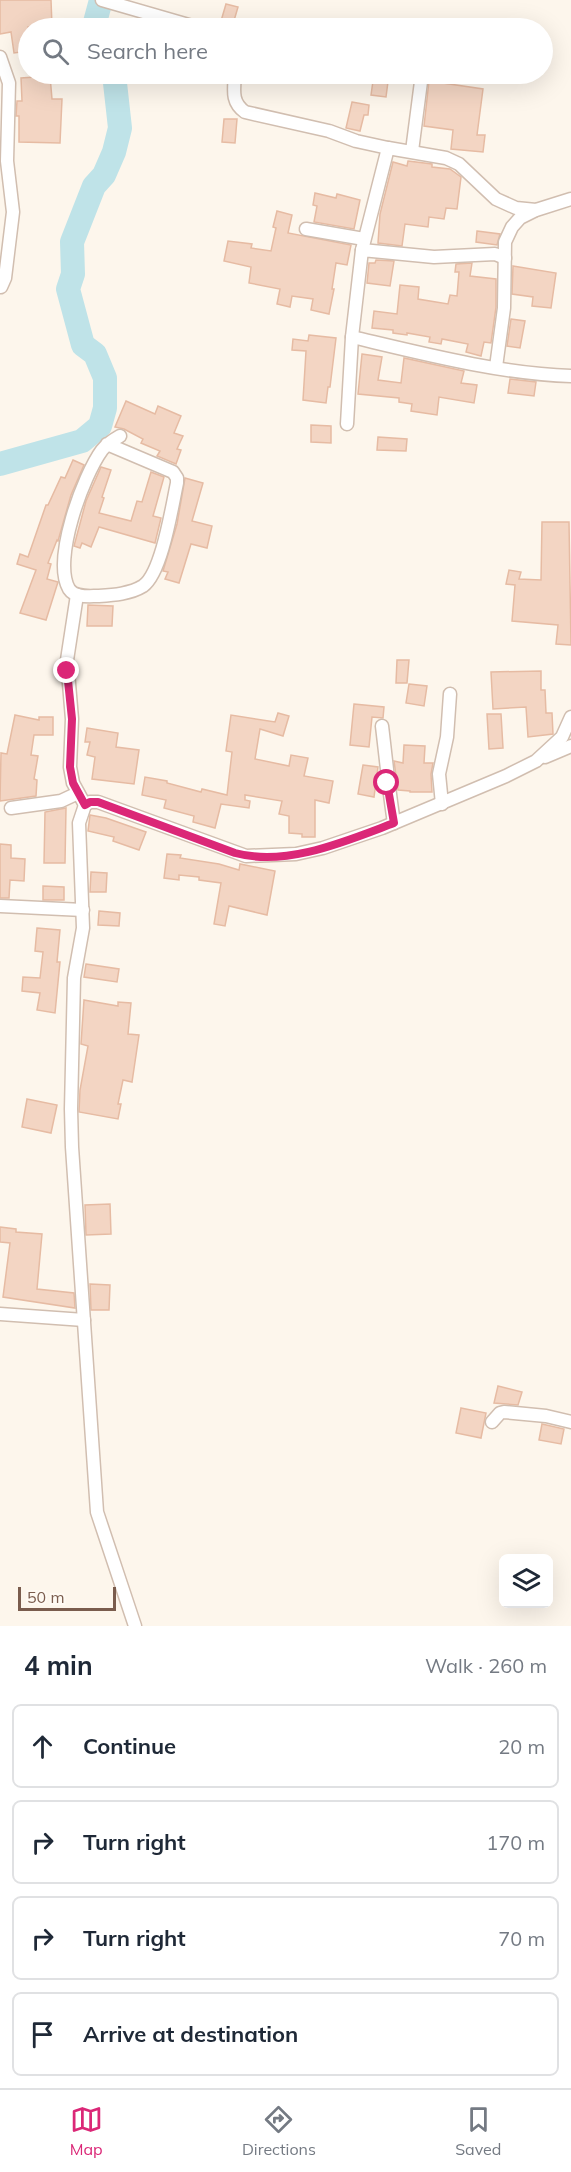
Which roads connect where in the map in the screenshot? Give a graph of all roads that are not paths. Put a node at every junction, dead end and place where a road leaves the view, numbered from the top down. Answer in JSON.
{"nodes":[{"id":1,"x":106,"y":1,"type":"edge"},
{"id":2,"x":165,"y":18,"type":"edge"},
{"id":3,"x":0,"y":57,"type":"edge"},
{"id":4,"x":235,"y":84,"type":"edge"},
{"id":5,"x":421,"y":84,"type":"edge"},
{"id":6,"x":388,"y":148,"type":"junction"},
{"id":7,"x":412,"y":151,"type":"junction"},
{"id":8,"x":571,"y":199,"type":"edge"},
{"id":9,"x":536,"y":210,"type":"junction"},
{"id":10,"x":306,"y":229,"type":"dead end"},
{"id":11,"x":363,"y":244,"type":"junction"},
{"id":12,"x":505,"y":258,"type":"junction"},
{"id":13,"x":1,"y":287,"type":"edge"},
{"id":14,"x":352,"y":337,"type":"junction"},
{"id":15,"x":496,"y":367,"type":"junction"},
{"id":16,"x":571,"y":376,"type":"edge"},
{"id":17,"x":346,"y":424,"type":"dead end"},
{"id":18,"x":120,"y":436,"type":"dead end"},
{"id":19,"x":107,"y":444,"type":"junction"},
{"id":20,"x":77,"y":595,"type":"junction"},
{"id":21,"x":450,"y":694,"type":"dead end"},
{"id":22,"x":571,"y":717,"type":"edge"},
{"id":23,"x":382,"y":726,"type":"dead end"},
{"id":24,"x":571,"y":746,"type":"edge"},
{"id":25,"x":536,"y":761,"type":"junction"},
{"id":26,"x":78,"y":793,"type":"junction"},
{"id":27,"x":442,"y":804,"type":"junction"},
{"id":28,"x":85,"y":805,"type":"junction"},
{"id":29,"x":11,"y":808,"type":"dead end"},
{"id":30,"x":394,"y":823,"type":"junction"},
{"id":31,"x":0,"y":906,"type":"edge"},
{"id":32,"x":83,"y":910,"type":"junction"},
{"id":33,"x":0,"y":1314,"type":"edge"},
{"id":34,"x":84,"y":1320,"type":"junction"},
{"id":35,"x":492,"y":1422,"type":"dead end"},
{"id":36,"x":571,"y":1422,"type":"edge"},
{"id":37,"x":135,"y":1626,"type":"edge"}],
"edges":[{"from":1,"to":2,"type":"street"},
{"from":3,"to":13,"type":"street"},
{"from":4,"to":6,"type":"street"},
{"from":5,"to":7,"type":"street"},
{"from":6,"to":7,"type":"street"},
{"from":6,"to":11,"type":"street"},
{"from":7,"to":9,"type":"street"},
{"from":8,"to":9,"type":"street"},
{"from":9,"to":12,"type":"street"},
{"from":10,"to":11,"type":"street"},
{"from":11,"to":12,"type":"street"},
{"from":11,"to":14,"type":"street"},
{"from":12,"to":15,"type":"street"},
{"from":14,"to":15,"type":"street"},
{"from":14,"to":17,"type":"street"},
{"from":15,"to":16,"type":"street"},
{"from":18,"to":19,"type":"street"},
{"from":19,"to":20,"type":"street"},
{"from":19,"to":20,"type":"street"},
{"from":20,"to":26,"type":"street"},
{"from":21,"to":27,"type":"street"},
{"from":22,"to":25,"type":"street"},
{"from":23,"to":30,"type":"street"},
{"from":24,"to":25,"type":"street"},
{"from":25,"to":27,"type":"street"},
{"from":26,"to":28,"type":"street"},
{"from":26,"to":29,"type":"street"},
{"from":27,"to":30,"type":"street"},
{"from":28,"to":30,"type":"street"},
{"from":28,"to":32,"type":"street"},
{"from":31,"to":32,"type":"street"},
{"from":32,"to":34,"type":"street"},
{"from":33,"to":34,"type":"street"},
{"from":34,"to":37,"type":"street"},
{"from":35,"to":36,"type":"street"}]}
